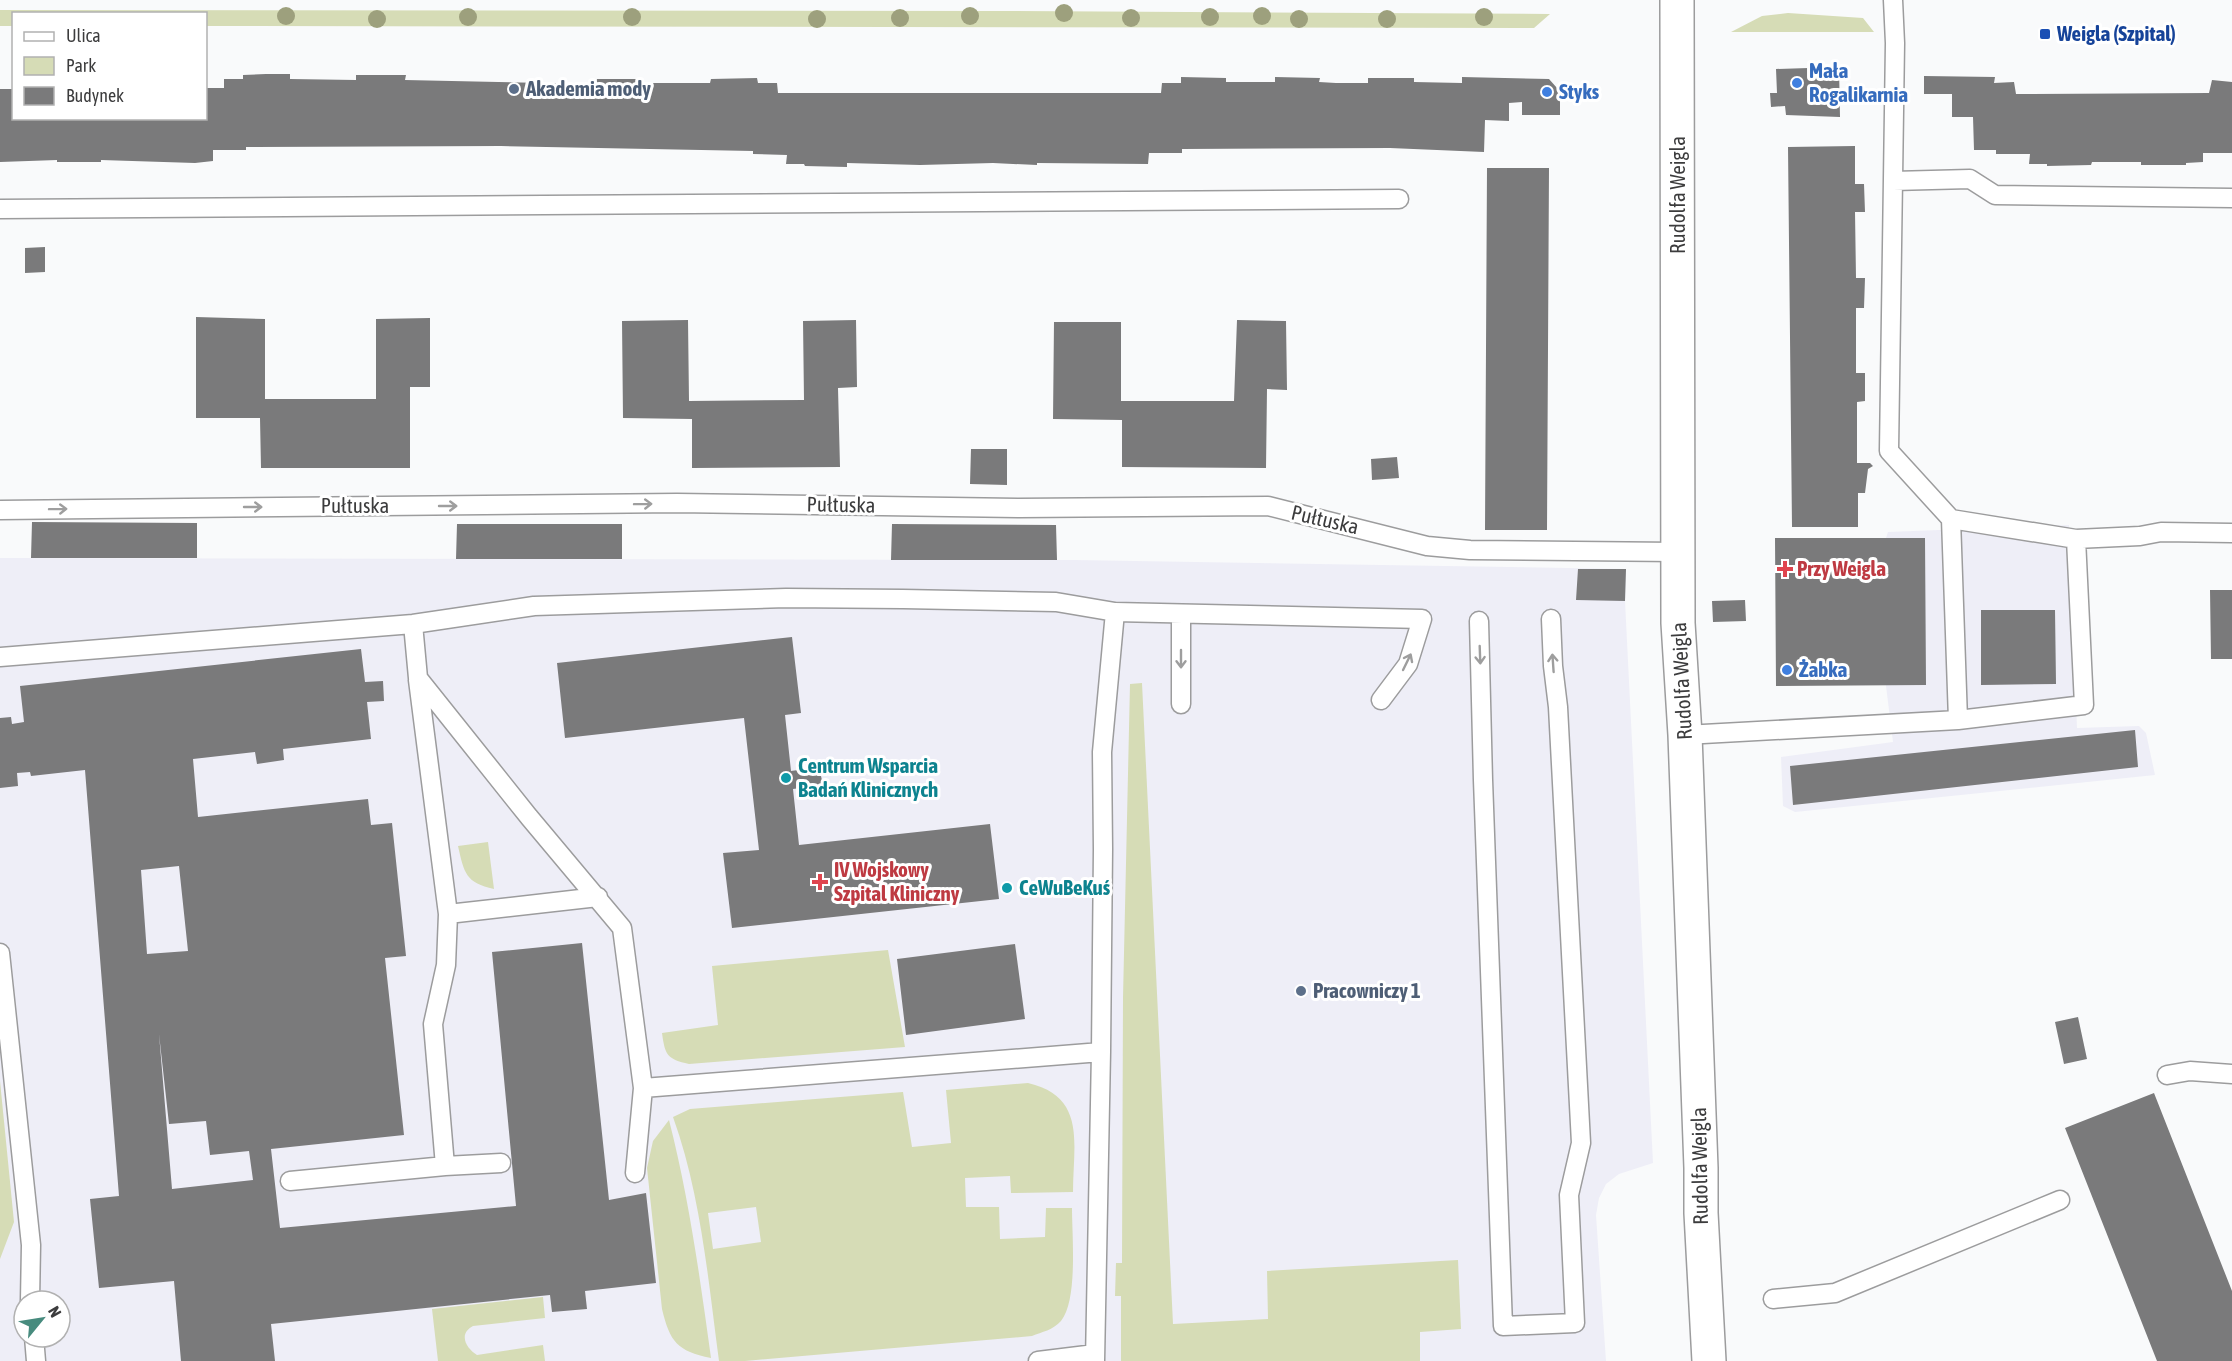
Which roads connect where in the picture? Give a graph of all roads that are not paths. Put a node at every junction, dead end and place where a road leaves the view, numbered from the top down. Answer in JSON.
{"nodes":[{"id":1,"x":1677,"y":0,"type":"edge"},
{"id":2,"x":1893,"y":0,"type":"edge"},
{"id":3,"x":1893,"y":181,"type":"junction"},
{"id":4,"x":2232,"y":198,"type":"edge"},
{"id":5,"x":1399,"y":199,"type":"dead end"},
{"id":6,"x":0,"y":209,"type":"edge"},
{"id":7,"x":0,"y":510,"type":"edge"},
{"id":8,"x":1951,"y":519,"type":"junction"},
{"id":9,"x":2232,"y":533,"type":"edge"},
{"id":10,"x":2076,"y":539,"type":"junction"},
{"id":11,"x":1677,"y":552,"type":"junction"},
{"id":12,"x":1115,"y":612,"type":"junction"},
{"id":13,"x":1182,"y":614,"type":"junction"},
{"id":14,"x":1551,"y":619,"type":"dead end"},
{"id":15,"x":1479,"y":621,"type":"dead end"},
{"id":16,"x":414,"y":624,"type":"junction"},
{"id":17,"x":0,"y":657,"type":"edge"},
{"id":18,"x":418,"y":678,"type":"junction"},
{"id":19,"x":1381,"y":700,"type":"dead end"},
{"id":20,"x":1181,"y":704,"type":"dead end"},
{"id":21,"x":1958,"y":720,"type":"junction"},
{"id":22,"x":1685,"y":735,"type":"junction"},
{"id":23,"x":598,"y":897,"type":"junction"},
{"id":24,"x":448,"y":914,"type":"junction"},
{"id":25,"x":0,"y":953,"type":"edge"},
{"id":26,"x":1,"y":972,"type":"edge"},
{"id":27,"x":1101,"y":1052,"type":"junction"},
{"id":28,"x":2232,"y":1074,"type":"edge"},
{"id":29,"x":2167,"y":1075,"type":"dead end"},
{"id":30,"x":643,"y":1088,"type":"junction"},
{"id":31,"x":501,"y":1163,"type":"dead end"},
{"id":32,"x":445,"y":1166,"type":"junction"},
{"id":33,"x":635,"y":1173,"type":"dead end"},
{"id":34,"x":290,"y":1181,"type":"dead end"},
{"id":35,"x":2060,"y":1200,"type":"dead end"},
{"id":36,"x":30,"y":1289,"type":"edge"},
{"id":37,"x":1773,"y":1299,"type":"dead end"},
{"id":38,"x":1095,"y":1358,"type":"edge"},
{"id":39,"x":1038,"y":1361,"type":"edge"},
{"id":40,"x":1709,"y":1361,"type":"edge"}],
"edges":[{"from":1,"to":11,"type":"street","name":"Rudolfa Weigla"},
{"from":2,"to":3,"type":"lane"},
{"from":3,"to":4,"type":"lane"},
{"from":3,"to":8,"type":"lane"},
{"from":5,"to":6,"type":"lane"},
{"from":7,"to":11,"type":"lane","name":"Pułtuska","one_way":true},
{"from":8,"to":10,"type":"lane"},
{"from":8,"to":21,"type":"lane"},
{"from":9,"to":10,"type":"lane"},
{"from":10,"to":21,"type":"lane"},
{"from":11,"to":22,"type":"street","name":"Rudolfa Weigla"},
{"from":12,"to":13,"type":"lane"},
{"from":12,"to":16,"type":"lane"},
{"from":12,"to":27,"type":"lane"},
{"from":19,"to":13,"type":"lane","one_way":true},
{"from":13,"to":20,"type":"lane","one_way":true},
{"from":15,"to":14,"type":"lane","one_way":true},
{"from":16,"to":17,"type":"lane"},
{"from":16,"to":18,"type":"lane"},
{"from":18,"to":23,"type":"lane"},
{"from":18,"to":24,"type":"lane"},
{"from":21,"to":22,"type":"lane"},
{"from":22,"to":40,"type":"street","name":"Rudolfa Weigla"},
{"from":23,"to":24,"type":"lane"},
{"from":23,"to":30,"type":"lane"},
{"from":24,"to":32,"type":"lane"},
{"from":25,"to":26,"type":"lane"},
{"from":26,"to":36,"type":"lane"},
{"from":27,"to":30,"type":"lane"},
{"from":27,"to":38,"type":"lane"},
{"from":28,"to":29,"type":"lane"},
{"from":30,"to":33,"type":"lane"},
{"from":31,"to":32,"type":"lane"},
{"from":32,"to":34,"type":"lane"},
{"from":35,"to":37,"type":"lane"},
{"from":38,"to":39,"type":"lane"}]}
